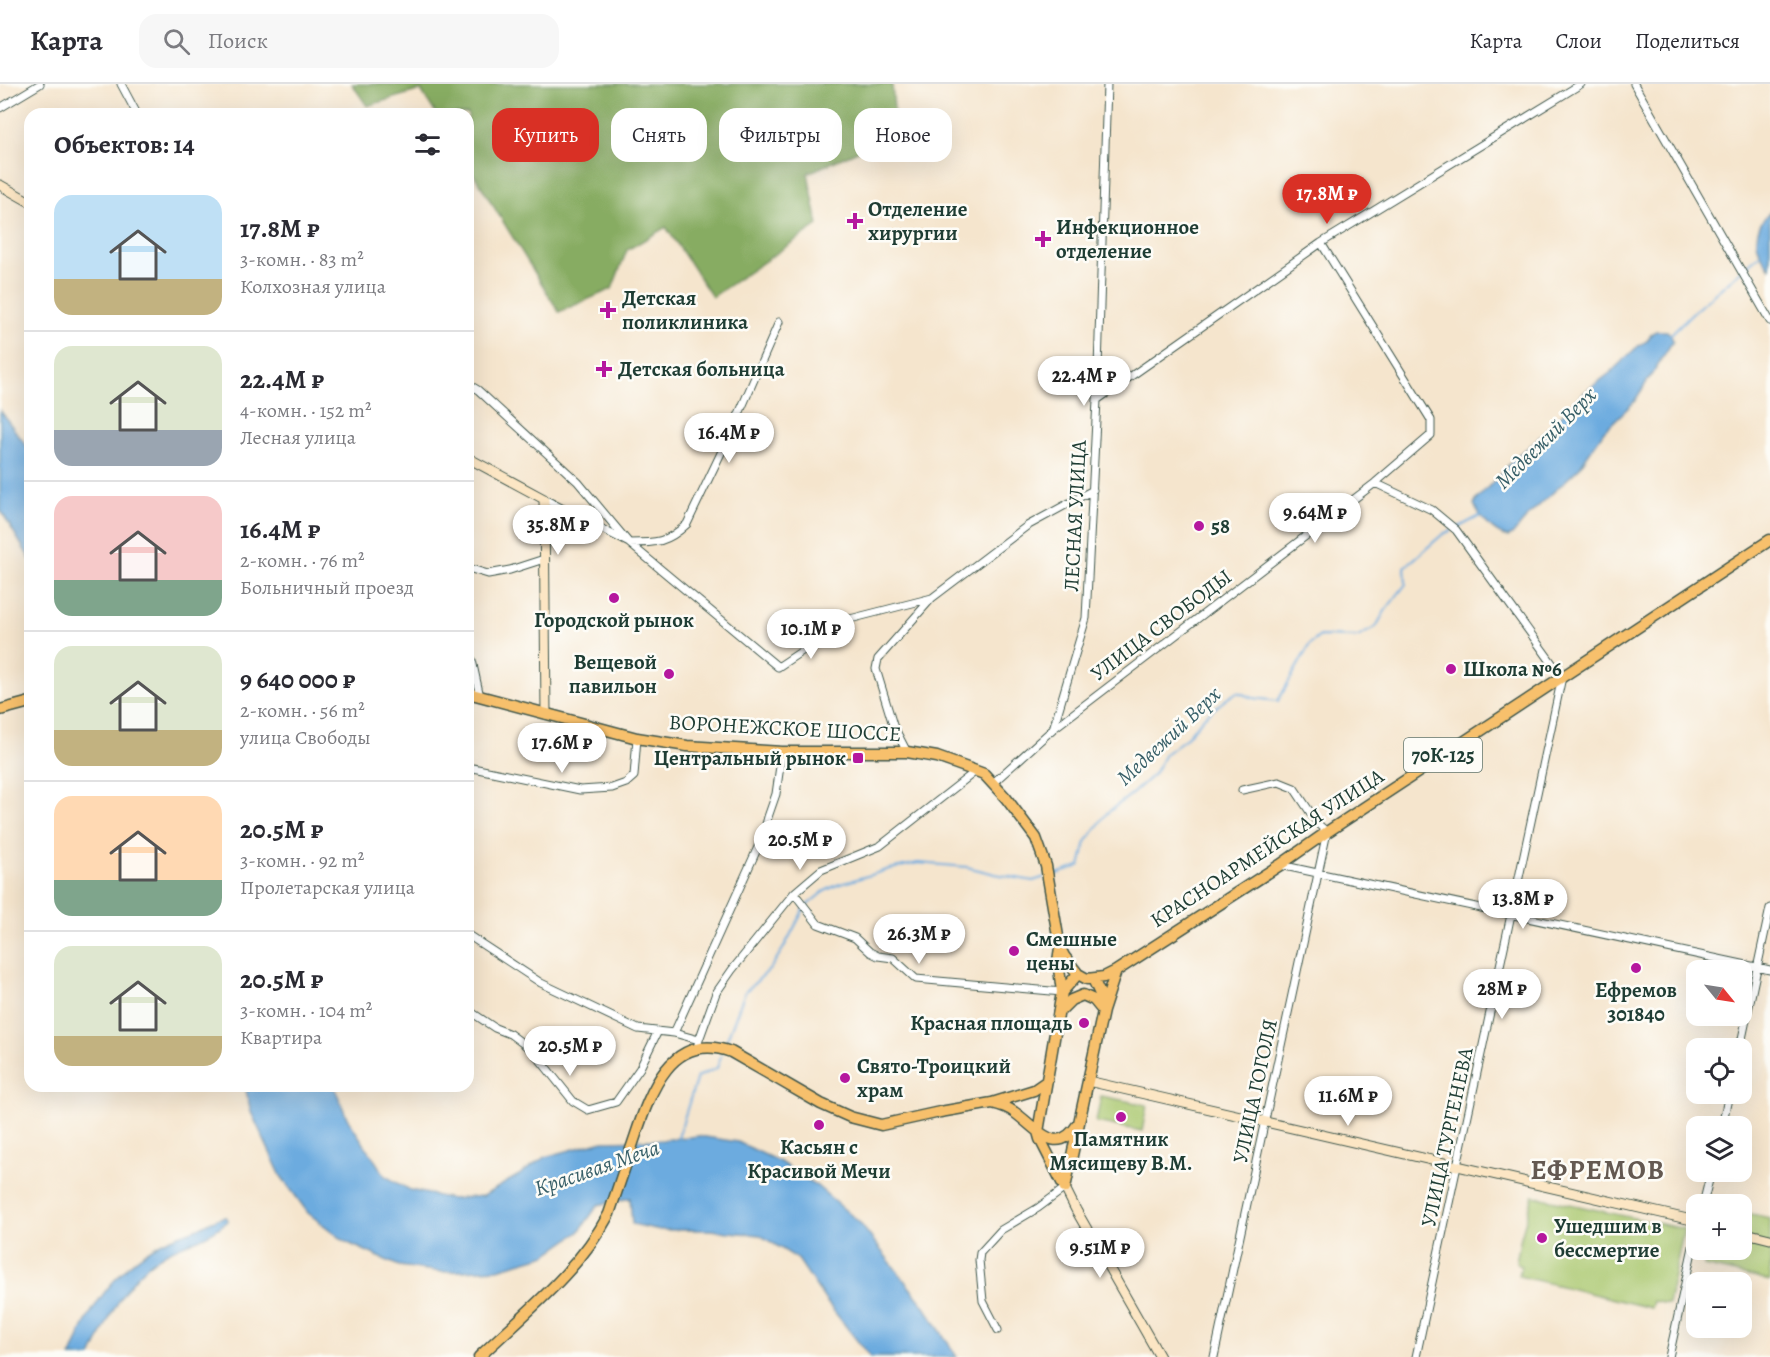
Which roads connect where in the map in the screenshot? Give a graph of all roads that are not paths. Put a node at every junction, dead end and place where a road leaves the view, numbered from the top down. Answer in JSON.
{"nodes":[{"id":1,"x":39,"y":84,"type":"edge"},
{"id":2,"x":121,"y":84,"type":"edge"},
{"id":3,"x":1107,"y":84,"type":"edge"},
{"id":4,"x":1581,"y":84,"type":"edge"},
{"id":5,"x":1634,"y":84,"type":"edge"},
{"id":6,"x":0,"y":108,"type":"edge"},
{"id":7,"x":134,"y":108,"type":"edge"},
{"id":8,"x":0,"y":185,"type":"edge"},
{"id":9,"x":24,"y":199,"type":"edge"},
{"id":10,"x":1321,"y":243,"type":"junction"},
{"id":11,"x":1770,"y":321,"type":"edge"},
{"id":12,"x":778,"y":322,"type":"dead end"},
{"id":13,"x":474,"y":388,"type":"edge"},
{"id":14,"x":1097,"y":400,"type":"junction"},
{"id":15,"x":474,"y":461,"type":"edge"},
{"id":16,"x":1375,"y":483,"type":"junction"},
{"id":17,"x":1093,"y":490,"type":"junction"},
{"id":18,"x":544,"y":499,"type":"junction"},
{"id":19,"x":1770,"y":540,"type":"edge"},
{"id":20,"x":630,"y":543,"type":"junction"},
{"id":21,"x":544,"y":559,"type":"junction"},
{"id":22,"x":474,"y":570,"type":"edge"},
{"id":23,"x":932,"y":598,"type":"junction"},
{"id":24,"x":474,"y":669,"type":"edge"},
{"id":25,"x":1562,"y":678,"type":"junction"},
{"id":26,"x":474,"y":695,"type":"edge"},
{"id":27,"x":480,"y":697,"type":"junction"},
{"id":28,"x":24,"y":704,"type":"edge"},
{"id":29,"x":0,"y":711,"type":"edge"},
{"id":30,"x":546,"y":714,"type":"junction"},
{"id":31,"x":1053,"y":729,"type":"junction"},
{"id":32,"x":637,"y":738,"type":"junction"},
{"id":33,"x":782,"y":752,"type":"junction"},
{"id":34,"x":907,"y":752,"type":"junction"},
{"id":35,"x":474,"y":769,"type":"edge"},
{"id":36,"x":976,"y":771,"type":"junction"},
{"id":37,"x":993,"y":783,"type":"junction"},
{"id":38,"x":1242,"y":790,"type":"dead end"},
{"id":39,"x":1327,"y":832,"type":"junction"},
{"id":40,"x":1280,"y":865,"type":"junction"},
{"id":41,"x":1319,"y":872,"type":"junction"},
{"id":42,"x":794,"y":893,"type":"junction"},
{"id":43,"x":1770,"y":908,"type":"edge"},
{"id":44,"x":1512,"y":915,"type":"junction"},
{"id":45,"x":474,"y":939,"type":"edge"},
{"id":46,"x":1060,"y":947,"type":"junction"},
{"id":47,"x":1756,"y":967,"type":"junction"},
{"id":48,"x":1770,"y":970,"type":"edge"},
{"id":49,"x":1116,"y":971,"type":"junction"},
{"id":50,"x":1078,"y":974,"type":"junction"},
{"id":51,"x":1093,"y":979,"type":"junction"},
{"id":52,"x":1062,"y":992,"type":"junction"},
{"id":53,"x":1103,"y":1011,"type":"junction"},
{"id":54,"x":1058,"y":1013,"type":"junction"},
{"id":55,"x":474,"y":1015,"type":"edge"},
{"id":56,"x":658,"y":1031,"type":"junction"},
{"id":57,"x":674,"y":1033,"type":"junction"},
{"id":58,"x":1742,"y":1038,"type":"edge"},
{"id":59,"x":698,"y":1044,"type":"junction"},
{"id":60,"x":1047,"y":1081,"type":"junction"},
{"id":61,"x":1088,"y":1081,"type":"junction"},
{"id":62,"x":992,"y":1103,"type":"junction"},
{"id":63,"x":1080,"y":1122,"type":"junction"},
{"id":64,"x":1265,"y":1123,"type":"junction"},
{"id":65,"x":1038,"y":1132,"type":"junction"},
{"id":66,"x":1458,"y":1165,"type":"junction"},
{"id":67,"x":1065,"y":1188,"type":"junction"},
{"id":68,"x":1686,"y":1219,"type":"edge"},
{"id":69,"x":1752,"y":1234,"type":"edge"},
{"id":70,"x":1770,"y":1239,"type":"edge"},
{"id":71,"x":1690,"y":1260,"type":"edge"},
{"id":72,"x":998,"y":1330,"type":"dead end"},
{"id":73,"x":479,"y":1357,"type":"edge"},
{"id":74,"x":1160,"y":1357,"type":"edge"},
{"id":75,"x":1214,"y":1357,"type":"edge"},
{"id":76,"x":1416,"y":1357,"type":"edge"},
{"id":77,"x":1669,"y":1357,"type":"edge"}],
"edges":[{"from":1,"to":6,"type":"street"},
{"from":2,"to":7,"type":"street"},
{"from":3,"to":14,"type":"street","name":"ЛЕСНАЯ УЛИЦА"},
{"from":4,"to":10,"type":"street"},
{"from":5,"to":11,"type":"street"},
{"from":8,"to":9,"type":"main road"},
{"from":10,"to":14,"type":"street"},
{"from":10,"to":16,"type":"street","name":"УЛИЦА СВОБОДЫ"},
{"from":12,"to":20,"type":"street"},
{"from":13,"to":20,"type":"street"},
{"from":14,"to":17,"type":"street","name":"ЛЕСНАЯ УЛИЦА"},
{"from":15,"to":18,"type":"main road"},
{"from":16,"to":25,"type":"street"},
{"from":16,"to":31,"type":"street","name":"УЛИЦА СВОБОДЫ"},
{"from":17,"to":23,"type":"street"},
{"from":17,"to":31,"type":"street","name":"ЛЕСНАЯ УЛИЦА"},
{"from":18,"to":20,"type":"street"},
{"from":18,"to":21,"type":"main road"},
{"from":19,"to":25,"type":"main road","name":"КРАСНОАРМЕЙСКАЯ УЛИЦА","number":"70К-125"},
{"from":20,"to":23,"type":"street"},
{"from":21,"to":22,"type":"street"},
{"from":21,"to":30,"type":"main road"},
{"from":23,"to":34,"type":"street"},
{"from":24,"to":27,"type":"street"},
{"from":25,"to":39,"type":"main road","name":"КРАСНОАРМЕЙСКАЯ УЛИЦА","number":"70К-125"},
{"from":25,"to":44,"type":"street","name":"УЛИЦА ТУРГЕНЕВА"},
{"from":26,"to":27,"type":"main road","name":"ВОРОНЕЖСКОЕ ШОССЕ"},
{"from":27,"to":30,"type":"main road","name":"ВОРОНЕЖСКОЕ ШОССЕ"},
{"from":28,"to":29,"type":"main road"},
{"from":30,"to":32,"type":"main road","name":"ВОРОНЕЖСКОЕ ШОССЕ"},
{"from":31,"to":37,"type":"street","name":"УЛИЦА СВОБОДЫ"},
{"from":32,"to":33,"type":"main road","name":"ВОРОНЕЖСКОЕ ШОССЕ"},
{"from":32,"to":35,"type":"street"},
{"from":33,"to":34,"type":"main road","name":"ВОРОНЕЖСКОЕ ШОССЕ"},
{"from":33,"to":57,"type":"street"},
{"from":34,"to":36,"type":"main road","name":"ВОРОНЕЖСКОЕ ШОССЕ"},
{"from":36,"to":37,"type":"main road","name":"ВОРОНЕЖСКОЕ ШОССЕ"},
{"from":36,"to":42,"type":"street"},
{"from":37,"to":46,"type":"main road","name":"ВОРОНЕЖСКОЕ ШОССЕ"},
{"from":38,"to":39,"type":"street"},
{"from":39,"to":40,"type":"main road","name":"КРАСНОАРМЕЙСКАЯ УЛИЦА","number":"70К-125"},
{"from":39,"to":41,"type":"street","name":"УЛИЦА ГОГОЛЯ"},
{"from":40,"to":41,"type":"street"},
{"from":40,"to":49,"type":"main road","name":"КРАСНОАРМЕЙСКАЯ УЛИЦА","number":"70К-125"},
{"from":41,"to":44,"type":"street"},
{"from":41,"to":64,"type":"street","name":"УЛИЦА ГОГОЛЯ"},
{"from":42,"to":52,"type":"street"},
{"from":42,"to":59,"type":"street"},
{"from":43,"to":47,"type":"street"},
{"from":44,"to":47,"type":"street"},
{"from":44,"to":66,"type":"street","name":"УЛИЦА ТУРГЕНЕВА"},
{"from":45,"to":56,"type":"street"},
{"from":46,"to":50,"type":"main road"},
{"from":46,"to":52,"type":"main road"},
{"from":47,"to":48,"type":"street"},
{"from":47,"to":58,"type":"street"},
{"from":49,"to":51,"type":"main road"},
{"from":49,"to":53,"type":"main road"},
{"from":50,"to":51,"type":"main road"},
{"from":50,"to":52,"type":"main road"},
{"from":51,"to":53,"type":"main road"},
{"from":52,"to":54,"type":"main road"},
{"from":53,"to":54,"type":"main road"},
{"from":53,"to":61,"type":"main road"},
{"from":54,"to":60,"type":"main road"},
{"from":55,"to":56,"type":"street"},
{"from":56,"to":57,"type":"street"},
{"from":57,"to":59,"type":"street"},
{"from":59,"to":62,"type":"main road"},
{"from":59,"to":73,"type":"main road"},
{"from":60,"to":62,"type":"main road"},
{"from":60,"to":65,"type":"main road"},
{"from":61,"to":63,"type":"main road"},
{"from":61,"to":64,"type":"main road"},
{"from":62,"to":65,"type":"main road"},
{"from":63,"to":65,"type":"main road"},
{"from":63,"to":67,"type":"main road"},
{"from":64,"to":66,"type":"main road"},
{"from":64,"to":75,"type":"street","name":"УЛИЦА ГОГОЛЯ"},
{"from":65,"to":67,"type":"main road"},
{"from":66,"to":68,"type":"main road"},
{"from":66,"to":76,"type":"street","name":"УЛИЦА ТУРГЕНЕВА"},
{"from":67,"to":72,"type":"street"},
{"from":67,"to":74,"type":"main road"},
{"from":69,"to":70,"type":"main road"},
{"from":71,"to":77,"type":"street"}]}
